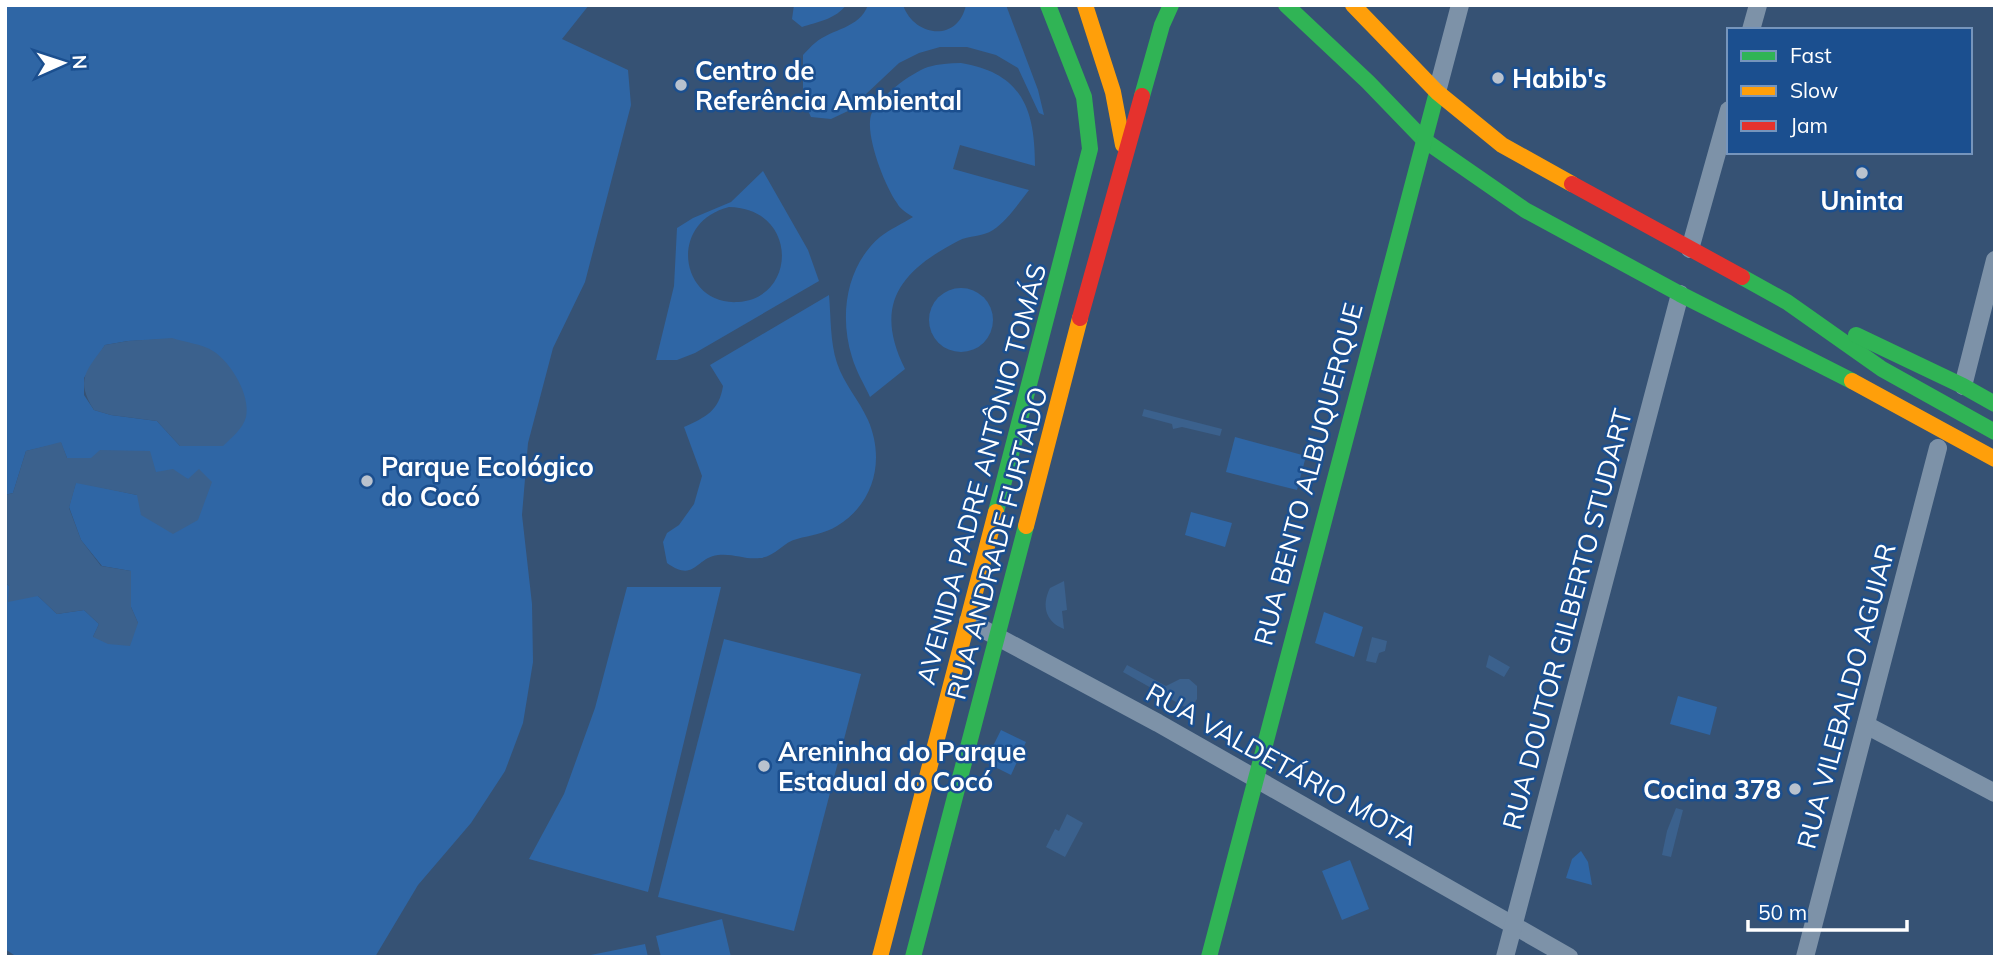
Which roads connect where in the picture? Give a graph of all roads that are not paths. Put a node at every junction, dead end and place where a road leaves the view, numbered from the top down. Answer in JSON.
{"nodes":[{"id":1,"x":1048,"y":5,"type":"edge"},
{"id":2,"x":1085,"y":5,"type":"edge"},
{"id":3,"x":1171,"y":5,"type":"edge"},
{"id":4,"x":1286,"y":5,"type":"edge"},
{"id":5,"x":1353,"y":5,"type":"edge"},
{"id":6,"x":1460,"y":5,"type":"edge"},
{"id":7,"x":1758,"y":5,"type":"edge"},
{"id":8,"x":1752,"y":28,"type":"edge"},
{"id":9,"x":1437,"y":92,"type":"junction"},
{"id":10,"x":1727,"y":117,"type":"edge"},
{"id":11,"x":1424,"y":140,"type":"junction"},
{"id":12,"x":1116,"y":182,"type":"junction"},
{"id":13,"x":1690,"y":249,"type":"junction"},
{"id":14,"x":1995,"y":260,"type":"edge"},
{"id":15,"x":1680,"y":294,"type":"junction"},
{"id":16,"x":1787,"y":302,"type":"junction"},
{"id":17,"x":1789,"y":348,"type":"junction"},
{"id":18,"x":1964,"y":386,"type":"junction"},
{"id":19,"x":1842,"y":393,"type":"dead end"},
{"id":20,"x":1995,"y":404,"type":"edge"},
{"id":21,"x":1995,"y":432,"type":"edge"},
{"id":22,"x":1938,"y":448,"type":"dead end"},
{"id":23,"x":1995,"y":459,"type":"edge"},
{"id":24,"x":968,"y":621,"type":"junction"},
{"id":25,"x":998,"y":638,"type":"junction"},
{"id":26,"x":1866,"y":725,"type":"junction"},
{"id":27,"x":1254,"y":779,"type":"junction"},
{"id":28,"x":1995,"y":793,"type":"edge"},
{"id":29,"x":1513,"y":925,"type":"junction"},
{"id":30,"x":880,"y":957,"type":"edge"},
{"id":31,"x":913,"y":957,"type":"edge"},
{"id":32,"x":1209,"y":957,"type":"edge"},
{"id":33,"x":1505,"y":957,"type":"edge"},
{"id":34,"x":1569,"y":957,"type":"edge"},
{"id":35,"x":1805,"y":957,"type":"edge"}],
"edges":[{"from":1,"to":24,"type":"main road","name":"AVENIDA PADRE ANTÔNIO TOMÁS"},
{"from":2,"to":12,"type":"main road"},
{"from":3,"to":12,"type":"main road"},
{"from":4,"to":11,"type":"main road"},
{"from":5,"to":9,"type":"main road"},
{"from":6,"to":9,"type":"street","name":"RUA BENTO ALBUQUERQUE"},
{"from":7,"to":8,"type":"street"},
{"from":9,"to":11,"type":"main road","name":"RUA BENTO ALBUQUERQUE"},
{"from":9,"to":13,"type":"main road"},
{"from":10,"to":13,"type":"street"},
{"from":11,"to":15,"type":"main road"},
{"from":11,"to":27,"type":"main road","name":"RUA BENTO ALBUQUERQUE"},
{"from":12,"to":25,"type":"main road","name":"RUA ANDRADE FURTADO"},
{"from":13,"to":16,"type":"main road"},
{"from":14,"to":18,"type":"street"},
{"from":15,"to":17,"type":"main road"},
{"from":15,"to":29,"type":"street","name":"RUA DOUTOR GILBERTO STUDART"},
{"from":16,"to":18,"type":"main road"},
{"from":16,"to":21,"type":"main road"},
{"from":17,"to":19,"type":"main road"},
{"from":17,"to":23,"type":"main road"},
{"from":18,"to":20,"type":"main road"},
{"from":22,"to":26,"type":"street","name":"RUA VILEBALDO AGUIAR"},
{"from":24,"to":25,"type":"street","name":"RUA VALDETÁRIO MOTA"},
{"from":24,"to":30,"type":"main road","name":"AVENIDA PADRE ANTÔNIO TOMÁS"},
{"from":25,"to":27,"type":"street","name":"RUA VALDETÁRIO MOTA"},
{"from":25,"to":31,"type":"main road","name":"RUA ANDRADE FURTADO"},
{"from":26,"to":28,"type":"street"},
{"from":26,"to":35,"type":"street","name":"RUA VILEBALDO AGUIAR"},
{"from":27,"to":29,"type":"street","name":"RUA VALDETÁRIO MOTA"},
{"from":27,"to":32,"type":"main road","name":"RUA BENTO ALBUQUERQUE"},
{"from":29,"to":33,"type":"street","name":"RUA DOUTOR GILBERTO STUDART"},
{"from":29,"to":34,"type":"street","name":"RUA VALDETÁRIO MOTA"}]}
